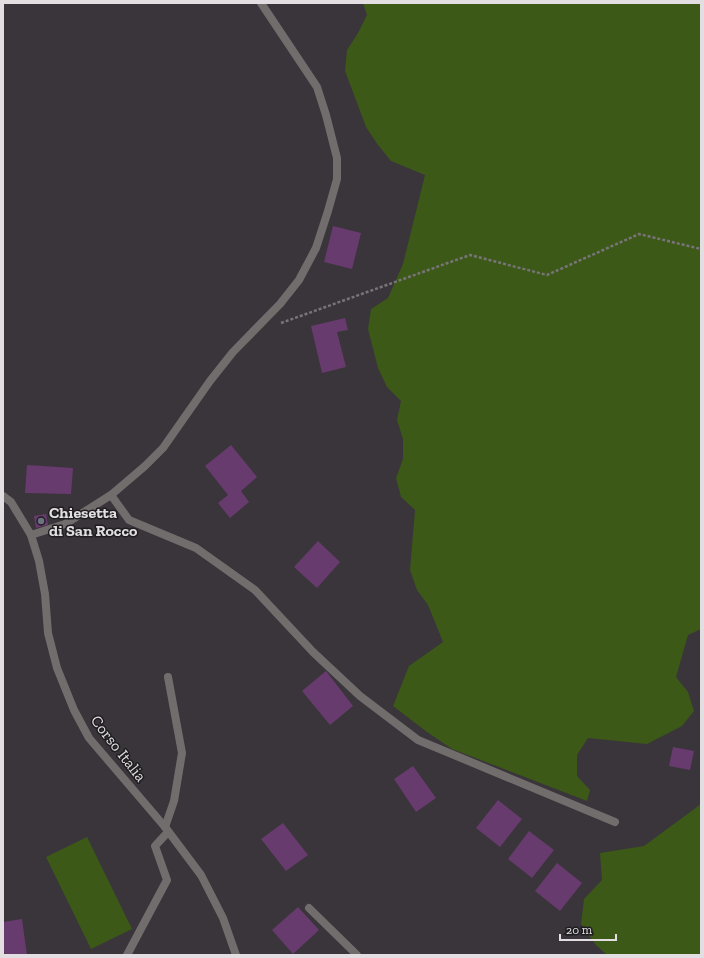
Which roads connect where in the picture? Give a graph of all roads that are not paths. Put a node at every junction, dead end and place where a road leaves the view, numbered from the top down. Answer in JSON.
{"nodes":[{"id":1,"x":261,"y":3,"type":"edge"},
{"id":2,"x":111,"y":495,"type":"junction"},
{"id":3,"x":3,"y":496,"type":"edge"},
{"id":4,"x":31,"y":535,"type":"junction"},
{"id":5,"x":168,"y":677,"type":"dead end"},
{"id":6,"x":614,"y":822,"type":"dead end"},
{"id":7,"x":166,"y":830,"type":"junction"},
{"id":8,"x":309,"y":908,"type":"dead end"},
{"id":9,"x":127,"y":955,"type":"edge"},
{"id":10,"x":236,"y":955,"type":"edge"},
{"id":11,"x":356,"y":955,"type":"edge"}],
"edges":[{"from":1,"to":2,"type":"street"},
{"from":2,"to":4,"type":"street"},
{"from":2,"to":6,"type":"street"},
{"from":3,"to":4,"type":"street","name":"Corso Italia"},
{"from":4,"to":7,"type":"street","name":"Corso Italia"},
{"from":5,"to":7,"type":"street"},
{"from":7,"to":9,"type":"street"},
{"from":7,"to":10,"type":"street","name":"Corso Italia"},
{"from":8,"to":11,"type":"street"}]}
